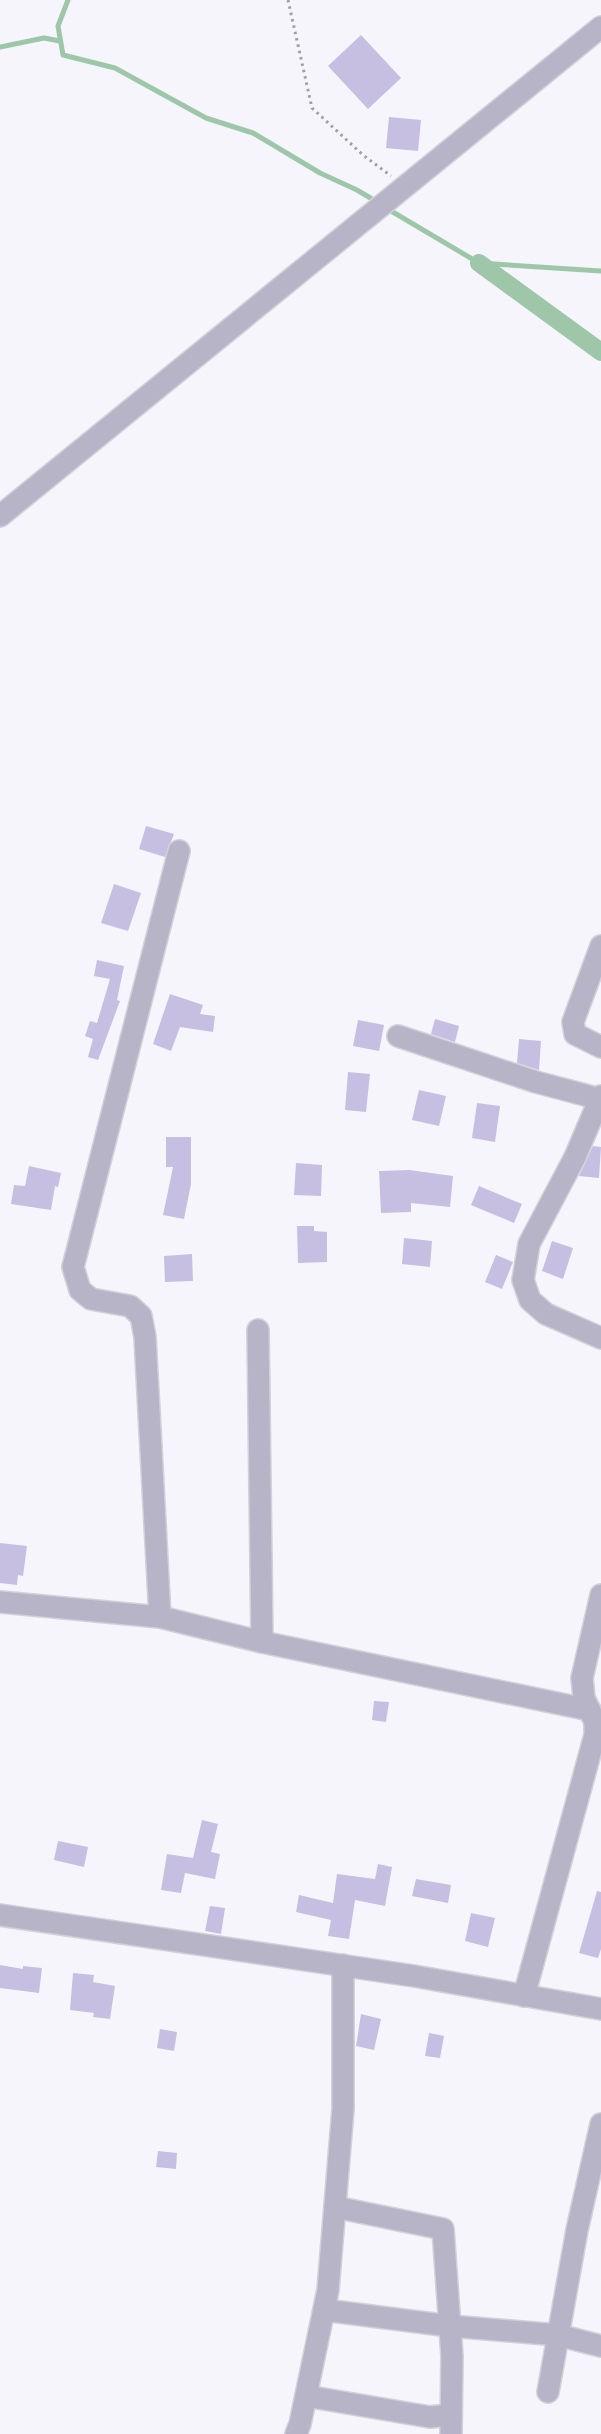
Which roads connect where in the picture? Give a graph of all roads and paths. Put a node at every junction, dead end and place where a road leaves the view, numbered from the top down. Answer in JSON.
{"nodes":[{"id":1,"x":288,"y":0,"type":"edge"},
{"id":2,"x":601,"y":27,"type":"edge"},
{"id":3,"x":406,"y":186,"type":"junction"},
{"id":4,"x":0,"y":516,"type":"edge"},
{"id":5,"x":179,"y":851,"type":"dead end"},
{"id":6,"x":601,"y":946,"type":"edge"},
{"id":7,"x":398,"y":1036,"type":"dead end"},
{"id":8,"x":601,"y":1047,"type":"edge"},
{"id":9,"x":600,"y":1098,"type":"edge"},
{"id":10,"x":258,"y":1330,"type":"dead end"},
{"id":11,"x":601,"y":1338,"type":"edge"},
{"id":12,"x":601,"y":1595,"type":"edge"},
{"id":13,"x":0,"y":1602,"type":"edge"},
{"id":14,"x":160,"y":1617,"type":"junction"},
{"id":15,"x":262,"y":1642,"type":"junction"},
{"id":16,"x":595,"y":1719,"type":"edge"},
{"id":17,"x":0,"y":1915,"type":"edge"},
{"id":18,"x":343,"y":1965,"type":"junction"},
{"id":19,"x":524,"y":1996,"type":"junction"},
{"id":20,"x":601,"y":2009,"type":"edge"},
{"id":21,"x":601,"y":2124,"type":"edge"},
{"id":22,"x":335,"y":2207,"type":"junction"},
{"id":23,"x":324,"y":2310,"type":"junction"},
{"id":24,"x":450,"y":2326,"type":"junction"},
{"id":25,"x":558,"y":2336,"type":"junction"},
{"id":26,"x":601,"y":2346,"type":"edge"},
{"id":27,"x":548,"y":2392,"type":"dead end"},
{"id":28,"x":306,"y":2396,"type":"junction"},
{"id":29,"x":451,"y":2424,"type":"edge"},
{"id":30,"x":296,"y":2434,"type":"edge"}],
"edges":[{"from":1,"to":3,"type":"path"},
{"from":2,"to":3,"type":"street"},
{"from":3,"to":4,"type":"street"},
{"from":5,"to":14,"type":"street"},
{"from":6,"to":8,"type":"street"},
{"from":7,"to":9,"type":"street"},
{"from":9,"to":11,"type":"street"},
{"from":10,"to":15,"type":"street"},
{"from":12,"to":16,"type":"street"},
{"from":13,"to":14,"type":"street"},
{"from":14,"to":15,"type":"street"},
{"from":15,"to":16,"type":"street"},
{"from":16,"to":19,"type":"street"},
{"from":17,"to":18,"type":"street"},
{"from":18,"to":19,"type":"street"},
{"from":18,"to":22,"type":"street"},
{"from":19,"to":20,"type":"street"},
{"from":21,"to":25,"type":"street"},
{"from":22,"to":23,"type":"street"},
{"from":22,"to":24,"type":"street"},
{"from":23,"to":24,"type":"street"},
{"from":23,"to":28,"type":"street"},
{"from":24,"to":25,"type":"street"},
{"from":24,"to":29,"type":"street"},
{"from":25,"to":26,"type":"street"},
{"from":25,"to":27,"type":"street"},
{"from":28,"to":29,"type":"street"},
{"from":28,"to":30,"type":"street"}]}
